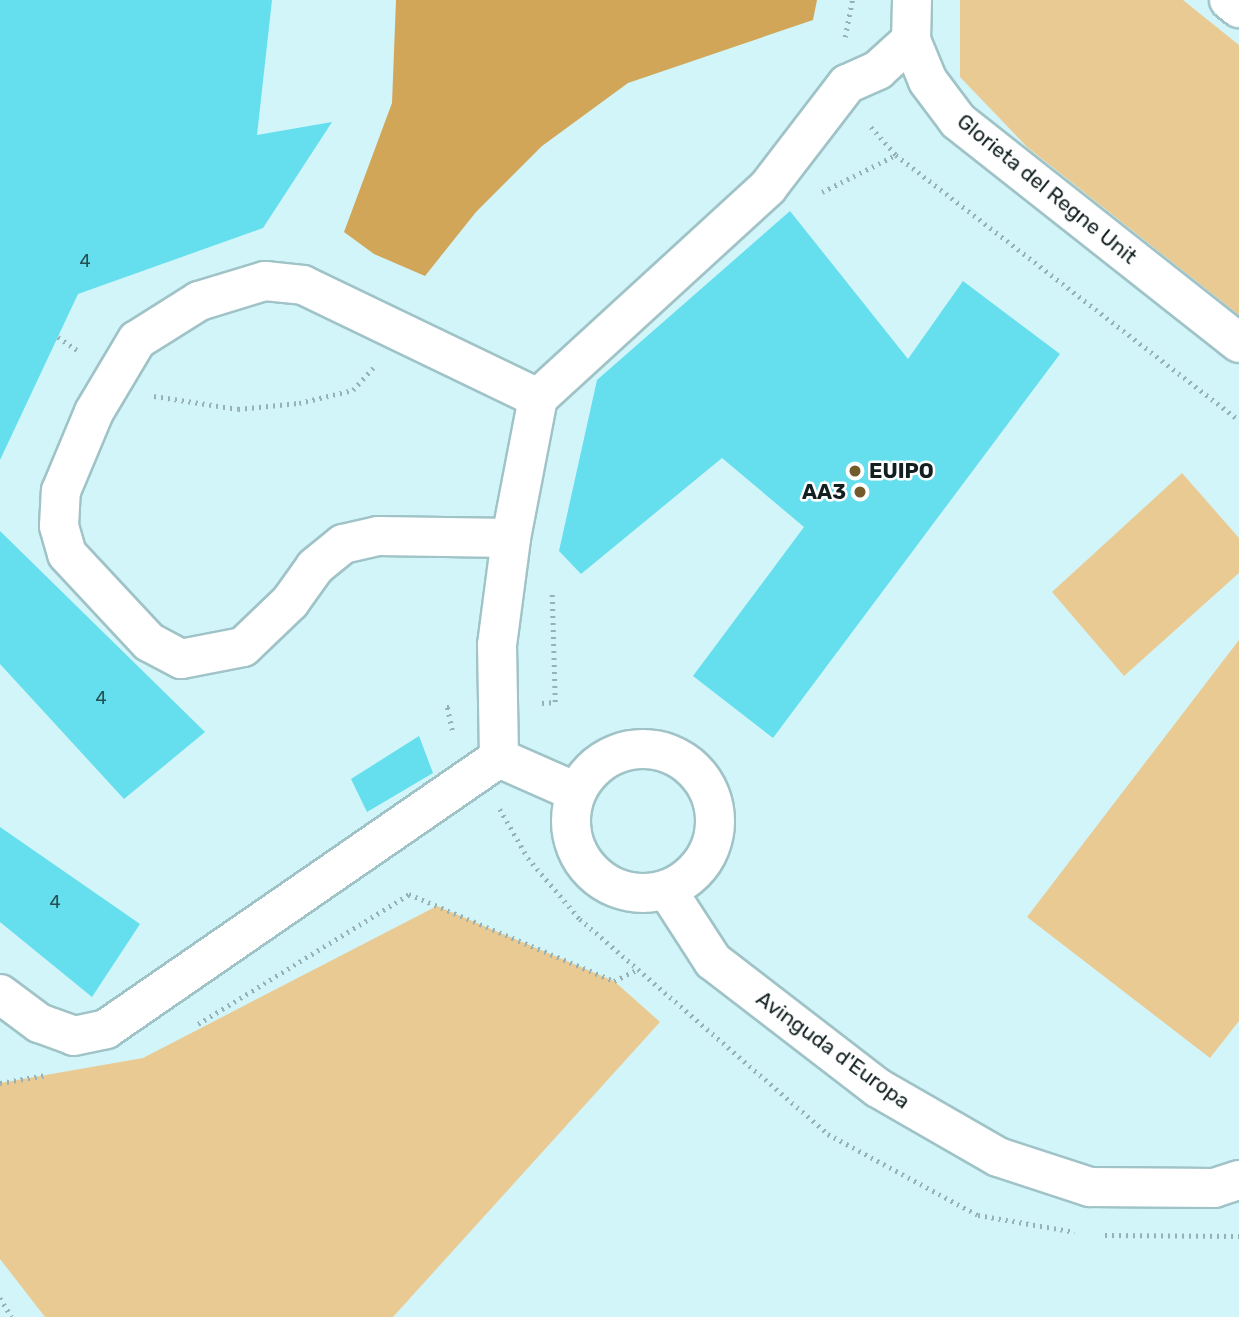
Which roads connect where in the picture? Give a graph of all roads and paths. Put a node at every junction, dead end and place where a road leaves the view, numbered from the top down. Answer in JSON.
{"nodes":[{"id":1,"x":852,"y":0,"type":"edge"},
{"id":2,"x":912,"y":0,"type":"edge"},
{"id":3,"x":1228,"y":0,"type":"edge"},
{"id":4,"x":1239,"y":8,"type":"edge"},
{"id":5,"x":911,"y":40,"type":"junction"},
{"id":6,"x":847,"y":84,"type":"junction"},
{"id":7,"x":896,"y":155,"type":"junction"},
{"id":8,"x":812,"y":197,"type":"dead end"},
{"id":9,"x":405,"y":331,"type":"junction"},
{"id":10,"x":58,"y":337,"type":"dead end"},
{"id":11,"x":1239,"y":343,"type":"edge"},
{"id":12,"x":115,"y":377,"type":"junction"},
{"id":13,"x":538,"y":398,"type":"junction"},
{"id":14,"x":1239,"y":420,"type":"edge"},
{"id":15,"x":512,"y":538,"type":"junction"},
{"id":16,"x":551,"y":587,"type":"dead end"},
{"id":17,"x":500,"y":704,"type":"junction"},
{"id":18,"x":489,"y":765,"type":"junction"},
{"id":19,"x":576,"y":792,"type":"junction"},
{"id":20,"x":667,"y":890,"type":"junction"},
{"id":21,"x":637,"y":970,"type":"junction"},
{"id":22,"x":0,"y":994,"type":"edge"},
{"id":23,"x":189,"y":1029,"type":"dead end"},
{"id":24,"x":52,"y":1074,"type":"dead end"},
{"id":25,"x":0,"y":1083,"type":"edge"},
{"id":26,"x":1239,"y":1180,"type":"edge"},
{"id":27,"x":1087,"y":1233,"type":"dead end"},
{"id":28,"x":1101,"y":1234,"type":"dead end"},
{"id":29,"x":1239,"y":1236,"type":"edge"},
{"id":30,"x":0,"y":1298,"type":"edge"},
{"id":31,"x":12,"y":1317,"type":"edge"}],
"edges":[{"from":1,"to":6,"type":"path"},
{"from":2,"to":5,"type":"street","name":"Glorieta del Regne Unit"},
{"from":3,"to":4,"type":"street"},
{"from":5,"to":6,"type":"street"},
{"from":5,"to":11,"type":"street","name":"Glorieta del Regne Unit"},
{"from":6,"to":7,"type":"path"},
{"from":6,"to":13,"type":"street"},
{"from":7,"to":8,"type":"path"},
{"from":7,"to":14,"type":"path"},
{"from":9,"to":12,"type":"path"},
{"from":9,"to":12,"type":"street"},
{"from":9,"to":13,"type":"street"},
{"from":10,"to":12,"type":"path"},
{"from":12,"to":15,"type":"street"},
{"from":13,"to":15,"type":"street"},
{"from":15,"to":17,"type":"street"},
{"from":16,"to":17,"type":"path"},
{"from":17,"to":18,"type":"street"},
{"from":17,"to":18,"type":"path"},
{"from":18,"to":19,"type":"street"},
{"from":18,"to":21,"type":"path"},
{"from":18,"to":22,"type":"street"},
{"from":19,"to":20,"type":"street"},
{"from":19,"to":20,"type":"street"},
{"from":20,"to":26,"type":"street","name":"Avinguda d'Europa"},
{"from":21,"to":23,"type":"path"},
{"from":21,"to":27,"type":"path"},
{"from":24,"to":25,"type":"path"},
{"from":28,"to":29,"type":"path"},
{"from":30,"to":31,"type":"path"}]}
